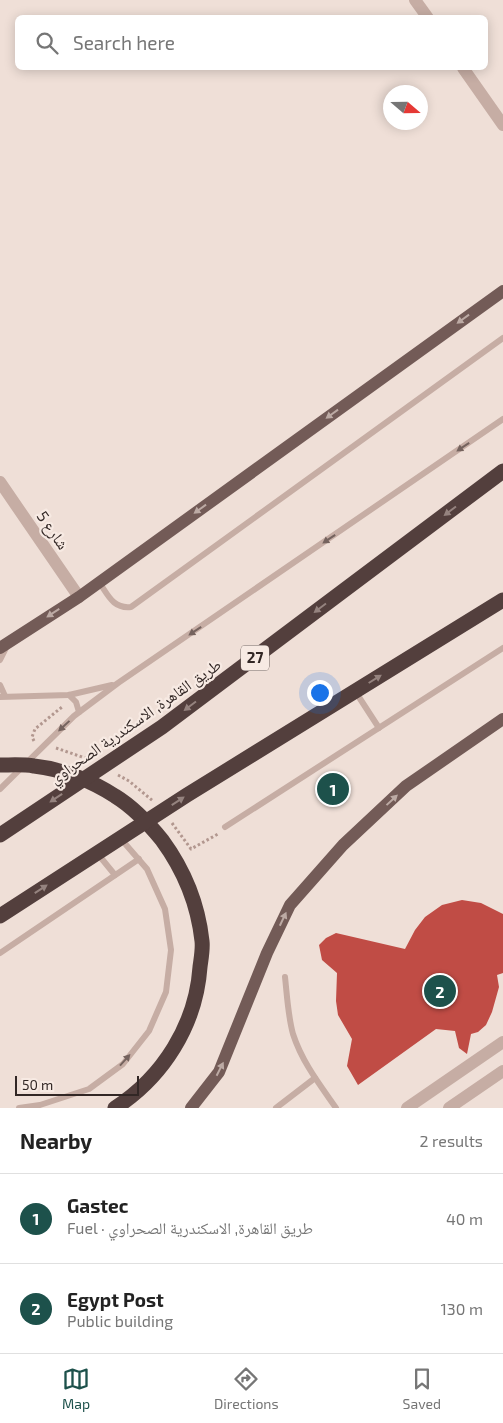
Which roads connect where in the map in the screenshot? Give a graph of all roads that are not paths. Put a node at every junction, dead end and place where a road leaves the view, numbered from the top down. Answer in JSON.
{"nodes":[{"id":1,"x":415,"y":0,"type":"edge"},
{"id":2,"x":426,"y":15,"type":"edge"},
{"id":3,"x":464,"y":70,"type":"edge"},
{"id":4,"x":503,"y":125,"type":"edge"},
{"id":5,"x":503,"y":291,"type":"edge"},
{"id":6,"x":503,"y":338,"type":"edge"},
{"id":7,"x":503,"y":419,"type":"edge"},
{"id":8,"x":503,"y":471,"type":"edge"},
{"id":9,"x":0,"y":482,"type":"edge"},
{"id":10,"x":99,"y":582,"type":"junction"},
{"id":11,"x":79,"y":596,"type":"junction"},
{"id":12,"x":503,"y":600,"type":"edge"},
{"id":13,"x":15,"y":638,"type":"junction"},
{"id":14,"x":0,"y":648,"type":"edge"},
{"id":15,"x":503,"y":648,"type":"edge"},
{"id":16,"x":0,"y":660,"type":"edge"},
{"id":17,"x":118,"y":684,"type":"junction"},
{"id":18,"x":0,"y":685,"type":"edge"},
{"id":19,"x":355,"y":691,"type":"junction"},
{"id":20,"x":68,"y":695,"type":"junction"},
{"id":21,"x":2,"y":696,"type":"edge"},
{"id":22,"x":79,"y":712,"type":"junction"},
{"id":23,"x":503,"y":719,"type":"edge"},
{"id":24,"x":379,"y":728,"type":"junction"},
{"id":25,"x":0,"y":765,"type":"edge"},
{"id":26,"x":0,"y":789,"type":"edge"},
{"id":27,"x":224,"y":827,"type":"dead end"},
{"id":28,"x":0,"y":835,"type":"edge"},
{"id":29,"x":120,"y":838,"type":"junction"},
{"id":30,"x":97,"y":853,"type":"junction"},
{"id":31,"x":139,"y":859,"type":"junction"},
{"id":32,"x":115,"y":875,"type":"junction"},
{"id":33,"x":0,"y":916,"type":"edge"},
{"id":34,"x":0,"y":953,"type":"edge"},
{"id":35,"x":285,"y":977,"type":"dead end"},
{"id":36,"x":503,"y":1042,"type":"edge"},
{"id":37,"x":503,"y":1071,"type":"edge"},
{"id":38,"x":315,"y":1078,"type":"junction"},
{"id":39,"x":20,"y":1108,"type":"edge"},
{"id":40,"x":115,"y":1108,"type":"edge"},
{"id":41,"x":191,"y":1108,"type":"edge"},
{"id":42,"x":276,"y":1108,"type":"edge"},
{"id":43,"x":336,"y":1108,"type":"edge"},
{"id":44,"x":407,"y":1108,"type":"edge"},
{"id":45,"x":449,"y":1108,"type":"edge"}],
"edges":[{"from":1,"to":2,"type":"street"},
{"from":3,"to":4,"type":"street"},
{"from":5,"to":10,"type":"main road","one_way":true},
{"from":6,"to":10,"type":"lane"},
{"from":7,"to":17,"type":"lane","one_way":true},
{"from":8,"to":28,"type":"highway","name":"طريق القاهرة, الاسكندرية الصحراوي","number":"27","one_way":true},
{"from":9,"to":11,"type":"street","name":"شارع 5"},
{"from":10,"to":11,"type":"main road"},
{"from":11,"to":13,"type":"main road","one_way":true},
{"from":19,"to":12,"type":"highway","one_way":true},
{"from":13,"to":14,"type":"main road"},
{"from":13,"to":16,"type":"lane"},
{"from":15,"to":24,"type":"lane"},
{"from":17,"to":20,"type":"lane"},
{"from":17,"to":22,"type":"lane"},
{"from":18,"to":21,"type":"lane"},
{"from":19,"to":24,"type":"lane"},
{"from":29,"to":19,"type":"highway","one_way":true},
{"from":20,"to":21,"type":"lane"},
{"from":20,"to":22,"type":"lane"},
{"from":22,"to":26,"type":"lane","one_way":true},
{"from":41,"to":23,"type":"main road","one_way":true},
{"from":24,"to":27,"type":"lane"},
{"from":25,"to":40,"type":"highway"},
{"from":29,"to":30,"type":"highway"},
{"from":29,"to":31,"type":"lane"},
{"from":30,"to":32,"type":"lane"},
{"from":33,"to":30,"type":"highway","one_way":true},
{"from":31,"to":32,"type":"lane"},
{"from":39,"to":31,"type":"lane","one_way":true},
{"from":32,"to":34,"type":"lane"},
{"from":35,"to":38,"type":"lane"},
{"from":36,"to":44,"type":"street"},
{"from":37,"to":45,"type":"street"},
{"from":38,"to":42,"type":"lane"},
{"from":38,"to":43,"type":"lane"}]}
